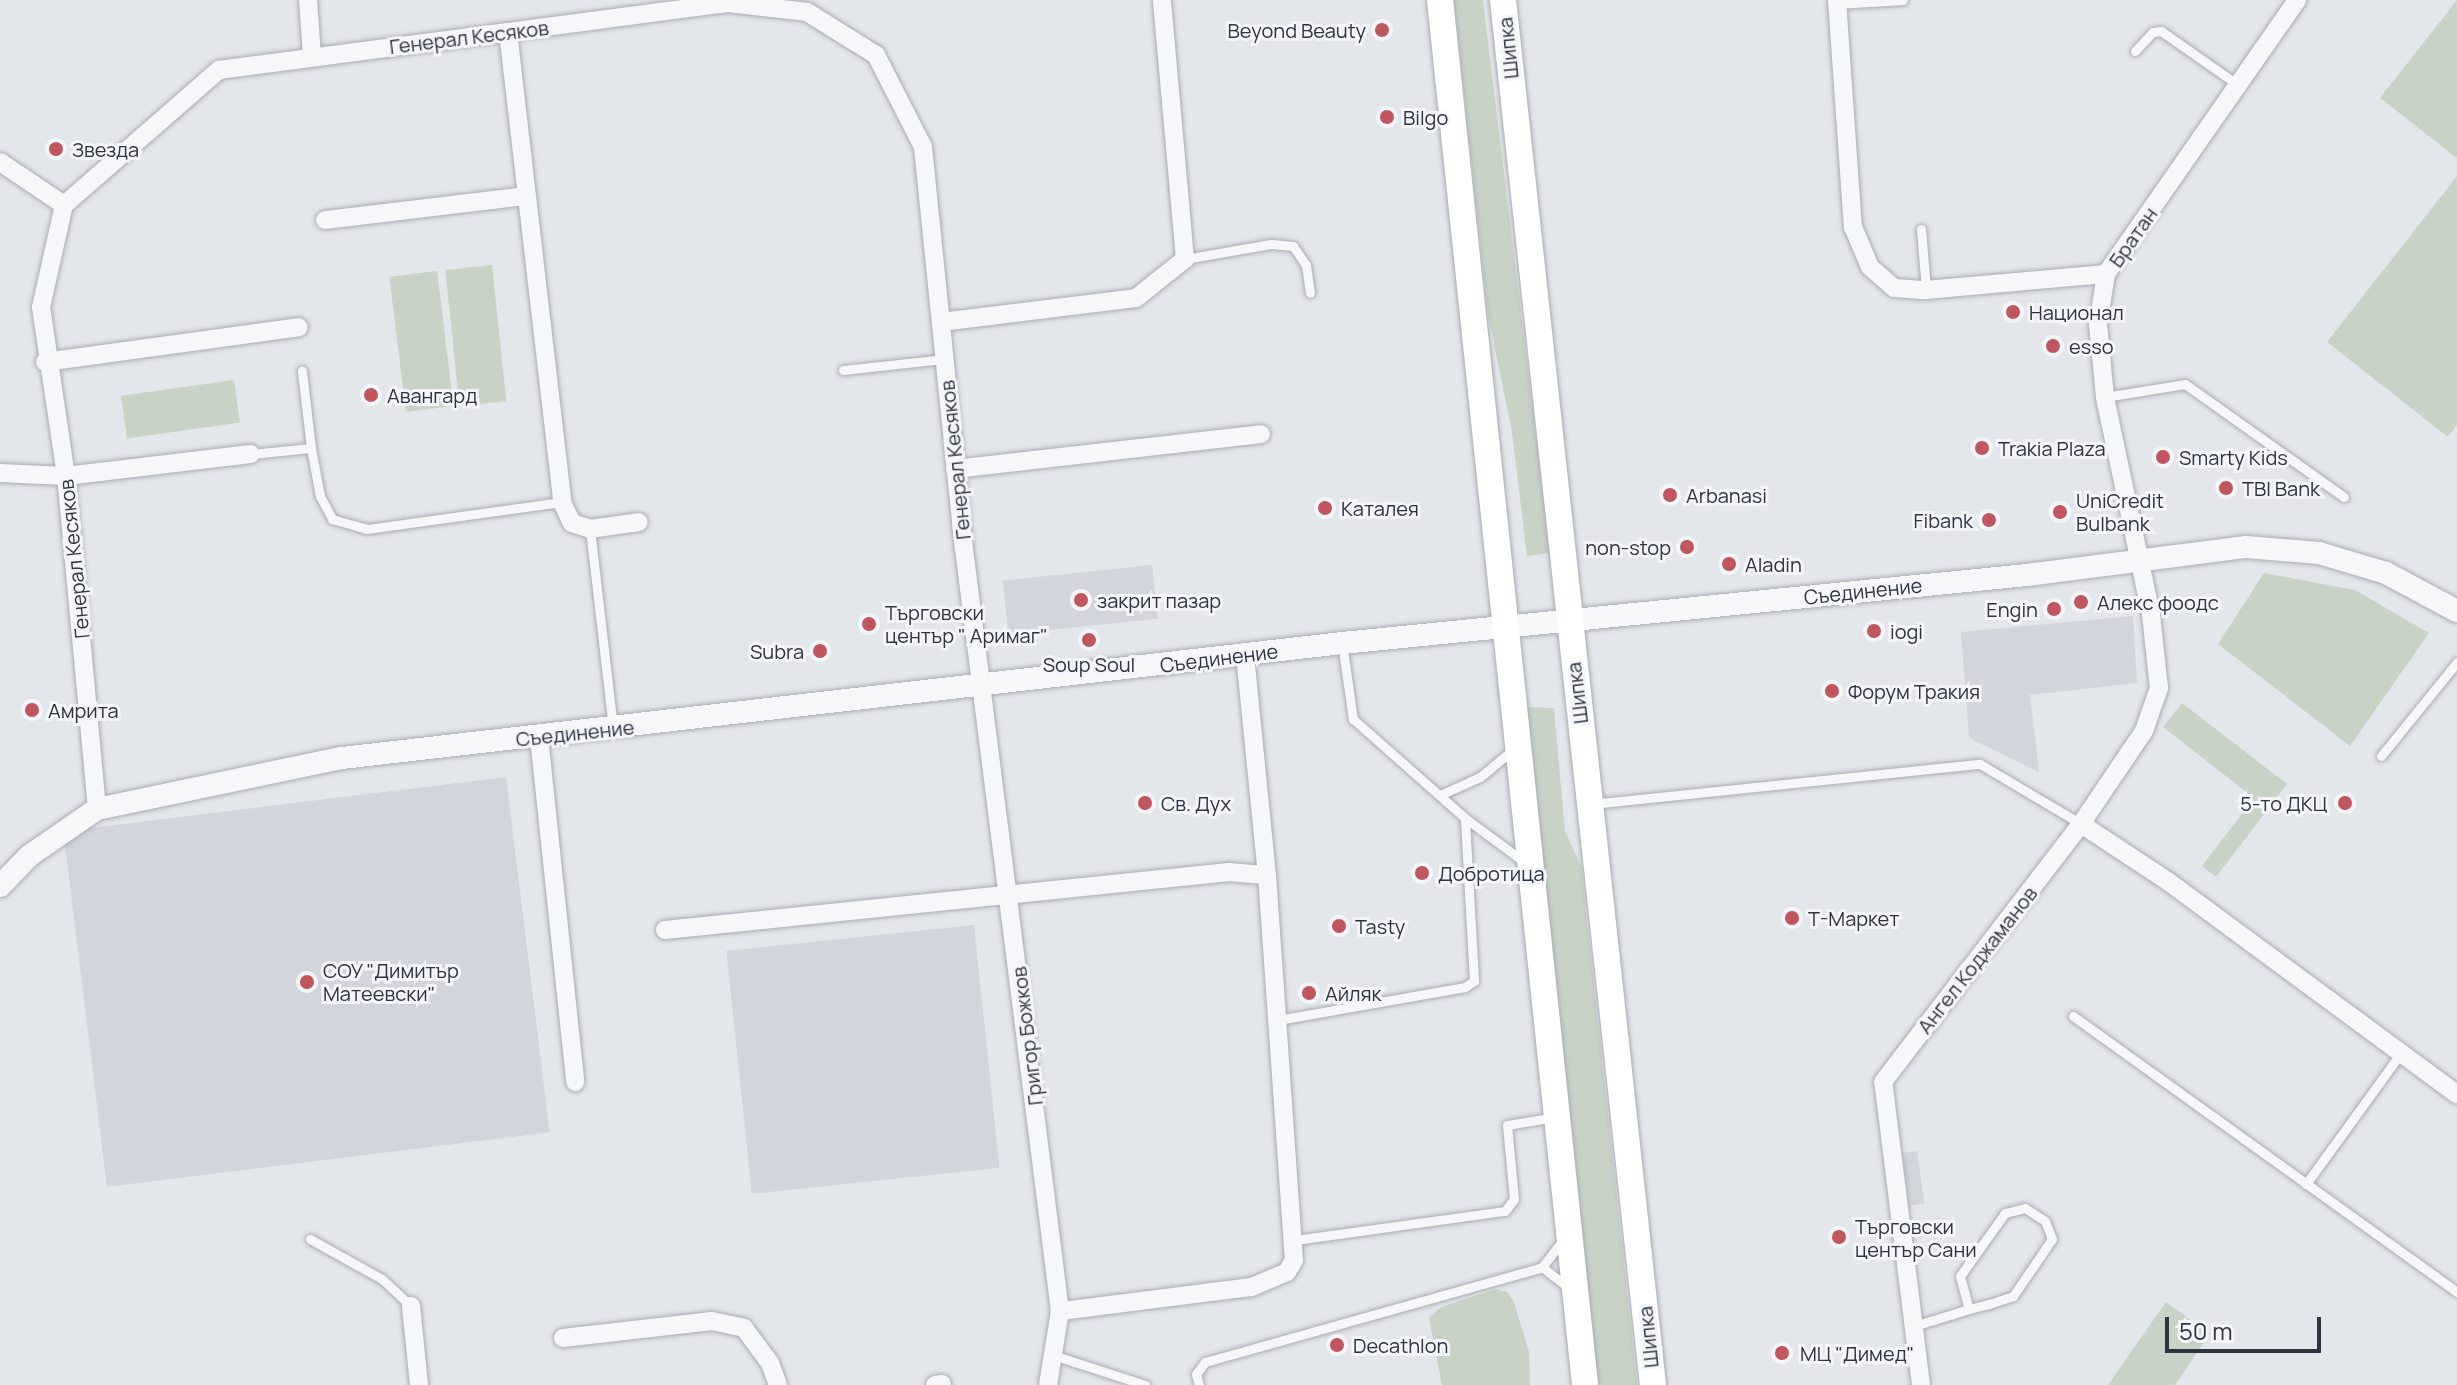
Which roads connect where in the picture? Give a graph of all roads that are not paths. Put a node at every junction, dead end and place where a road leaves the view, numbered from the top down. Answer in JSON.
{"nodes":[{"id":1,"x":308,"y":0,"type":"edge"},
{"id":2,"x":1162,"y":0,"type":"edge"},
{"id":3,"x":1440,"y":0,"type":"edge"},
{"id":4,"x":1503,"y":0,"type":"edge"},
{"id":5,"x":1903,"y":0,"type":"edge"},
{"id":6,"x":2297,"y":0,"type":"edge"},
{"id":7,"x":728,"y":2,"type":"edge"},
{"id":8,"x":1837,"y":2,"type":"edge"},
{"id":9,"x":508,"y":32,"type":"junction"},
{"id":10,"x":2135,"y":51,"type":"dead end"},
{"id":11,"x":312,"y":56,"type":"junction"},
{"id":12,"x":2238,"y":85,"type":"junction"},
{"id":13,"x":0,"y":162,"type":"edge"},
{"id":14,"x":527,"y":196,"type":"junction"},
{"id":15,"x":64,"y":205,"type":"junction"},
{"id":16,"x":325,"y":220,"type":"dead end"},
{"id":17,"x":1921,"y":229,"type":"dead end"},
{"id":18,"x":1185,"y":259,"type":"junction"},
{"id":19,"x":2106,"y":274,"type":"junction"},
{"id":20,"x":1926,"y":290,"type":"junction"},
{"id":21,"x":1310,"y":293,"type":"dead end"},
{"id":22,"x":941,"y":322,"type":"junction"},
{"id":23,"x":299,"y":327,"type":"dead end"},
{"id":24,"x":945,"y":359,"type":"junction"},
{"id":25,"x":45,"y":362,"type":"junction"},
{"id":26,"x":843,"y":370,"type":"dead end"},
{"id":27,"x":302,"y":371,"type":"dead end"},
{"id":28,"x":2105,"y":397,"type":"junction"},
{"id":29,"x":1261,"y":434,"type":"dead end"},
{"id":30,"x":311,"y":448,"type":"junction"},
{"id":31,"x":251,"y":454,"type":"joint"},
{"id":32,"x":955,"y":469,"type":"junction"},
{"id":33,"x":0,"y":473,"type":"edge"},
{"id":34,"x":66,"y":476,"type":"junction"},
{"id":35,"x":2344,"y":497,"type":"dead end"},
{"id":36,"x":562,"y":502,"type":"junction"},
{"id":37,"x":639,"y":522,"type":"dead end"},
{"id":38,"x":590,"y":529,"type":"junction"},
{"id":39,"x":2138,"y":560,"type":"junction"},
{"id":40,"x":2457,"y":611,"type":"edge"},
{"id":41,"x":1569,"y":620,"type":"junction"},
{"id":42,"x":1505,"y":627,"type":"junction"},
{"id":43,"x":1342,"y":643,"type":"junction"},
{"id":44,"x":1245,"y":655,"type":"junction"},
{"id":45,"x":2457,"y":662,"type":"edge"},
{"id":46,"x":983,"y":686,"type":"junction"},
{"id":47,"x":613,"y":729,"type":"junction"},
{"id":48,"x":539,"y":737,"type":"junction"},
{"id":49,"x":1515,"y":748,"type":"junction"},
{"id":50,"x":2381,"y":756,"type":"dead end"},
{"id":51,"x":1440,"y":795,"type":"junction"},
{"id":52,"x":1590,"y":805,"type":"junction"},
{"id":53,"x":97,"y":809,"type":"junction"},
{"id":54,"x":1465,"y":818,"type":"junction"},
{"id":55,"x":2081,"y":824,"type":"junction"},
{"id":56,"x":1530,"y":866,"type":"junction"},
{"id":57,"x":1267,"y":875,"type":"junction"},
{"id":58,"x":1,"y":883,"type":"edge"},
{"id":59,"x":1011,"y":895,"type":"junction"},
{"id":60,"x":665,"y":930,"type":"dead end"},
{"id":61,"x":2073,"y":1016,"type":"dead end"},
{"id":62,"x":1278,"y":1020,"type":"junction"},
{"id":63,"x":2401,"y":1053,"type":"junction"},
{"id":64,"x":575,"y":1082,"type":"dead end"},
{"id":65,"x":2457,"y":1094,"type":"edge"},
{"id":66,"x":1558,"y":1116,"type":"junction"},
{"id":67,"x":2306,"y":1184,"type":"junction"},
{"id":68,"x":1571,"y":1230,"type":"junction"},
{"id":69,"x":310,"y":1239,"type":"dead end"},
{"id":70,"x":1295,"y":1240,"type":"junction"},
{"id":71,"x":1542,"y":1267,"type":"junction"},
{"id":72,"x":2457,"y":1292,"type":"edge"},
{"id":73,"x":1578,"y":1296,"type":"junction"},
{"id":74,"x":411,"y":1306,"type":"joint"},
{"id":75,"x":1969,"y":1309,"type":"junction"},
{"id":76,"x":1060,"y":1311,"type":"junction"},
{"id":77,"x":1914,"y":1326,"type":"junction"},
{"id":78,"x":563,"y":1338,"type":"dead end"},
{"id":79,"x":1056,"y":1356,"type":"junction"},
{"id":80,"x":942,"y":1384,"type":"edge"},
{"id":81,"x":419,"y":1385,"type":"edge"},
{"id":82,"x":778,"y":1385,"type":"edge"},
{"id":83,"x":935,"y":1385,"type":"edge"},
{"id":84,"x":1048,"y":1385,"type":"edge"},
{"id":85,"x":1145,"y":1385,"type":"edge"},
{"id":86,"x":1199,"y":1385,"type":"edge"},
{"id":87,"x":1585,"y":1385,"type":"edge"},
{"id":88,"x":1653,"y":1385,"type":"edge"},
{"id":89,"x":1921,"y":1385,"type":"edge"}],
"edges":[{"from":1,"to":11,"type":"street"},
{"from":2,"to":18,"type":"street"},
{"from":3,"to":42,"type":"main road"},
{"from":4,"to":41,"type":"main road","name":"Шипка"},
{"from":5,"to":8,"type":"lane"},
{"from":6,"to":12,"type":"street","name":"Братан"},
{"from":7,"to":9,"type":"street","name":"Генерал Кесяков"},
{"from":7,"to":22,"type":"street","name":"Генерал Кесяков"},
{"from":8,"to":20,"type":"street"},
{"from":9,"to":11,"type":"street","name":"Генерал Кесяков"},
{"from":9,"to":14,"type":"street"},
{"from":10,"to":12,"type":"lane"},
{"from":11,"to":15,"type":"street","name":"Генерал Кесяков"},
{"from":12,"to":19,"type":"street","name":"Братан"},
{"from":13,"to":15,"type":"street"},
{"from":14,"to":16,"type":"street"},
{"from":14,"to":36,"type":"street"},
{"from":15,"to":25,"type":"street","name":"Генерал Кесяков"},
{"from":17,"to":20,"type":"lane"},
{"from":18,"to":21,"type":"lane"},
{"from":18,"to":22,"type":"street"},
{"from":19,"to":20,"type":"street"},
{"from":19,"to":28,"type":"street","name":"Братан"},
{"from":22,"to":24,"type":"street","name":"Генерал Кесяков"},
{"from":23,"to":25,"type":"street"},
{"from":24,"to":26,"type":"lane"},
{"from":24,"to":32,"type":"street","name":"Генерал Кесяков"},
{"from":25,"to":34,"type":"street","name":"Генерал Кесяков"},
{"from":27,"to":30,"type":"lane"},
{"from":28,"to":35,"type":"lane"},
{"from":28,"to":39,"type":"street","name":"Братан"},
{"from":29,"to":32,"type":"street"},
{"from":30,"to":31,"type":"lane"},
{"from":30,"to":36,"type":"lane"},
{"from":31,"to":34,"type":"street"},
{"from":32,"to":46,"type":"street","name":"Генерал Кесяков"},
{"from":33,"to":34,"type":"street"},
{"from":34,"to":53,"type":"street","name":"Генерал Кесяков"},
{"from":36,"to":38,"type":"street"},
{"from":37,"to":38,"type":"street"},
{"from":38,"to":47,"type":"lane"},
{"from":39,"to":40,"type":"street","name":"Съединение"},
{"from":39,"to":41,"type":"street","name":"Съединение"},
{"from":39,"to":55,"type":"street","name":"Ангел Коджаманов"},
{"from":41,"to":42,"type":"street","name":"Съединение"},
{"from":41,"to":52,"type":"main road","name":"Шипка"},
{"from":42,"to":43,"type":"street","name":"Съединение"},
{"from":42,"to":49,"type":"main road"},
{"from":43,"to":44,"type":"street","name":"Съединение"},
{"from":43,"to":51,"type":"lane"},
{"from":44,"to":46,"type":"street","name":"Съединение"},
{"from":44,"to":57,"type":"street"},
{"from":45,"to":50,"type":"lane"},
{"from":46,"to":47,"type":"street","name":"Съединение"},
{"from":46,"to":59,"type":"street","name":"Григор Божков"},
{"from":47,"to":48,"type":"street","name":"Съединение"},
{"from":48,"to":53,"type":"street","name":"Съединение"},
{"from":48,"to":64,"type":"street"},
{"from":49,"to":51,"type":"lane"},
{"from":49,"to":56,"type":"main road"},
{"from":51,"to":54,"type":"lane"},
{"from":52,"to":55,"type":"lane"},
{"from":52,"to":88,"type":"main road","name":"Шипка"},
{"from":53,"to":58,"type":"street","name":"Съединение"},
{"from":54,"to":56,"type":"lane"},
{"from":54,"to":62,"type":"lane"},
{"from":55,"to":63,"type":"street"},
{"from":55,"to":77,"type":"street","name":"Ангел Коджаманов"},
{"from":56,"to":66,"type":"main road"},
{"from":57,"to":59,"type":"street"},
{"from":57,"to":62,"type":"street"},
{"from":59,"to":60,"type":"street"},
{"from":59,"to":76,"type":"street","name":"Григор Божков"},
{"from":61,"to":67,"type":"lane"},
{"from":62,"to":70,"type":"street"},
{"from":63,"to":65,"type":"street"},
{"from":63,"to":67,"type":"lane"},
{"from":66,"to":68,"type":"main road"},
{"from":66,"to":70,"type":"lane"},
{"from":67,"to":72,"type":"lane"},
{"from":68,"to":71,"type":"lane"},
{"from":68,"to":73,"type":"main road"},
{"from":69,"to":74,"type":"lane"},
{"from":70,"to":76,"type":"street"},
{"from":71,"to":73,"type":"lane"},
{"from":71,"to":86,"type":"lane"},
{"from":73,"to":87,"type":"main road"},
{"from":74,"to":81,"type":"street"},
{"from":75,"to":75,"type":"lane"},
{"from":75,"to":77,"type":"lane"},
{"from":76,"to":79,"type":"street","name":"Григор Божков"},
{"from":77,"to":89,"type":"street","name":"Ангел Коджаманов"},
{"from":78,"to":82,"type":"street"},
{"from":79,"to":84,"type":"street","name":"Григор Божков"},
{"from":79,"to":85,"type":"lane"},
{"from":80,"to":83,"type":"street"}]}
